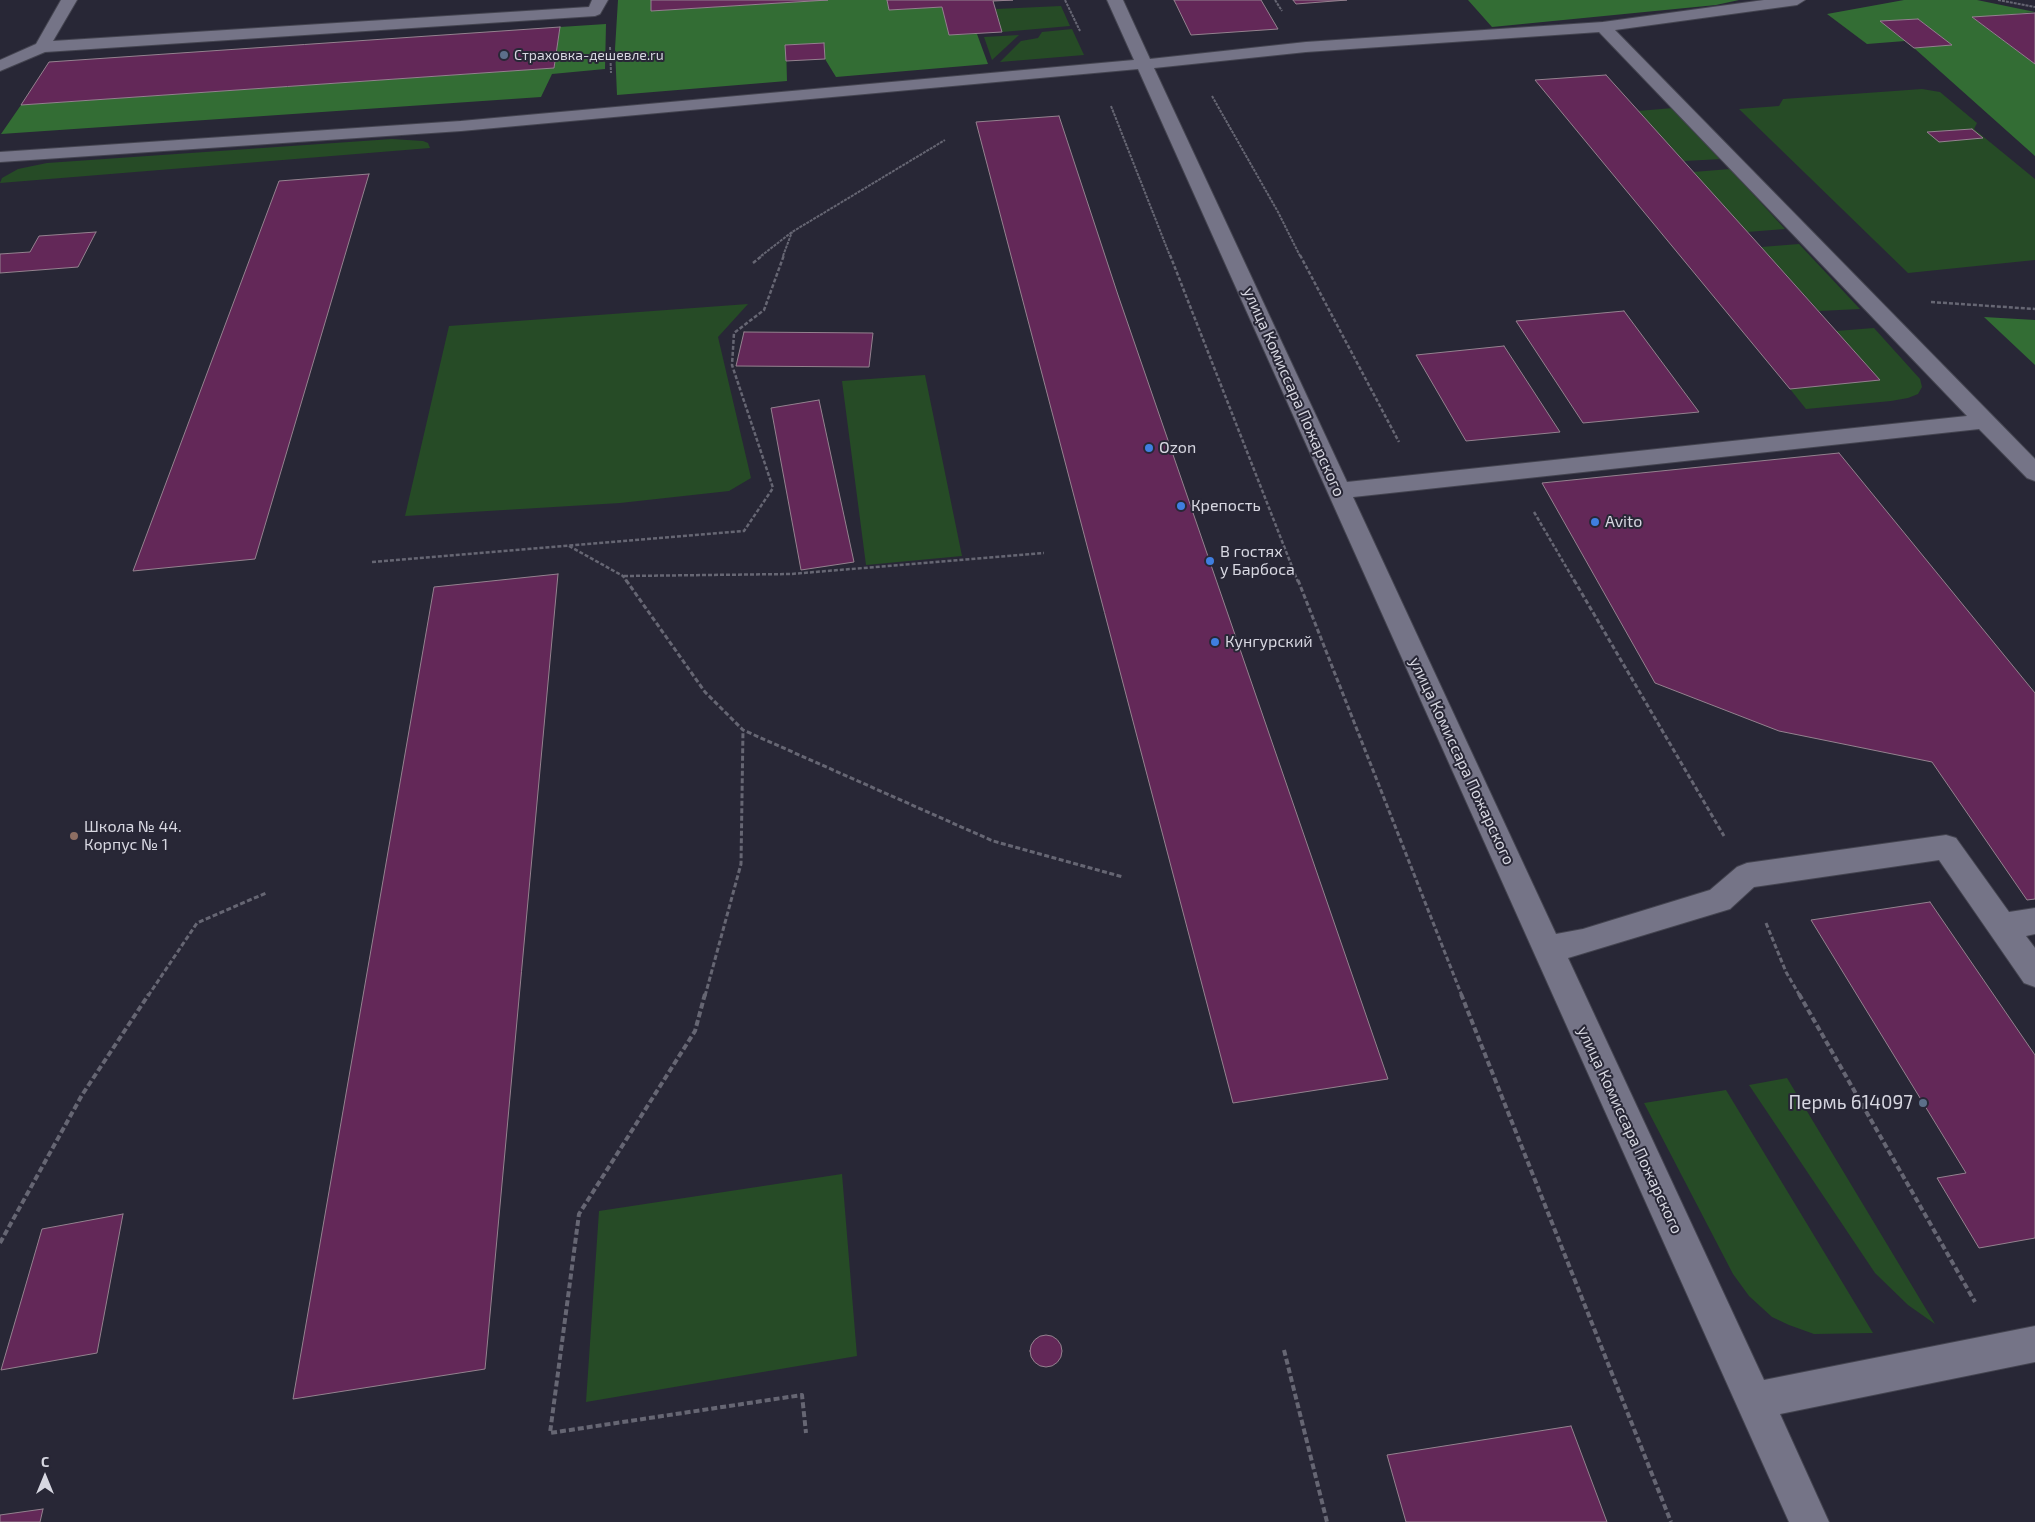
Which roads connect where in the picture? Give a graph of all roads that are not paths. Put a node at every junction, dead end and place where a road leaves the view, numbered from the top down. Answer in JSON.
{"nodes":[{"id":1,"x":69,"y":0,"type":"edge"},
{"id":2,"x":1115,"y":0,"type":"edge"},
{"id":3,"x":1797,"y":0,"type":"edge"},
{"id":4,"x":597,"y":6,"type":"edge"},
{"id":5,"x":1603,"y":27,"type":"junction"},
{"id":6,"x":42,"y":47,"type":"junction"},
{"id":7,"x":1144,"y":64,"type":"junction"},
{"id":8,"x":0,"y":66,"type":"edge"},
{"id":9,"x":1,"y":159,"type":"edge"},
{"id":10,"x":1985,"y":421,"type":"junction"},
{"id":11,"x":2035,"y":473,"type":"edge"},
{"id":12,"x":1338,"y":491,"type":"junction"},
{"id":13,"x":2035,"y":921,"type":"edge"},
{"id":14,"x":2002,"y":926,"type":"junction"},
{"id":15,"x":1547,"y":949,"type":"junction"},
{"id":16,"x":2035,"y":973,"type":"edge"},
{"id":17,"x":2035,"y":1344,"type":"edge"},
{"id":18,"x":1753,"y":1401,"type":"junction"},
{"id":19,"x":1808,"y":1522,"type":"edge"}],
"edges":[{"from":1,"to":6,"type":"street"},
{"from":2,"to":7,"type":"street","name":"улица Комиссара Пожарского"},
{"from":3,"to":5,"type":"street"},
{"from":4,"to":6,"type":"street"},
{"from":5,"to":7,"type":"street"},
{"from":5,"to":10,"type":"street"},
{"from":6,"to":8,"type":"street"},
{"from":7,"to":9,"type":"street"},
{"from":7,"to":12,"type":"street","name":"улица Комиссара Пожарского"},
{"from":10,"to":11,"type":"street"},
{"from":10,"to":12,"type":"street"},
{"from":12,"to":15,"type":"street","name":"улица Комиссара Пожарского"},
{"from":13,"to":14,"type":"street"},
{"from":14,"to":15,"type":"street"},
{"from":14,"to":16,"type":"street"},
{"from":15,"to":18,"type":"street","name":"улица Комиссара Пожарского"},
{"from":17,"to":18,"type":"street"},
{"from":18,"to":19,"type":"street","name":"улица Комиссара Пожарского"}]}
